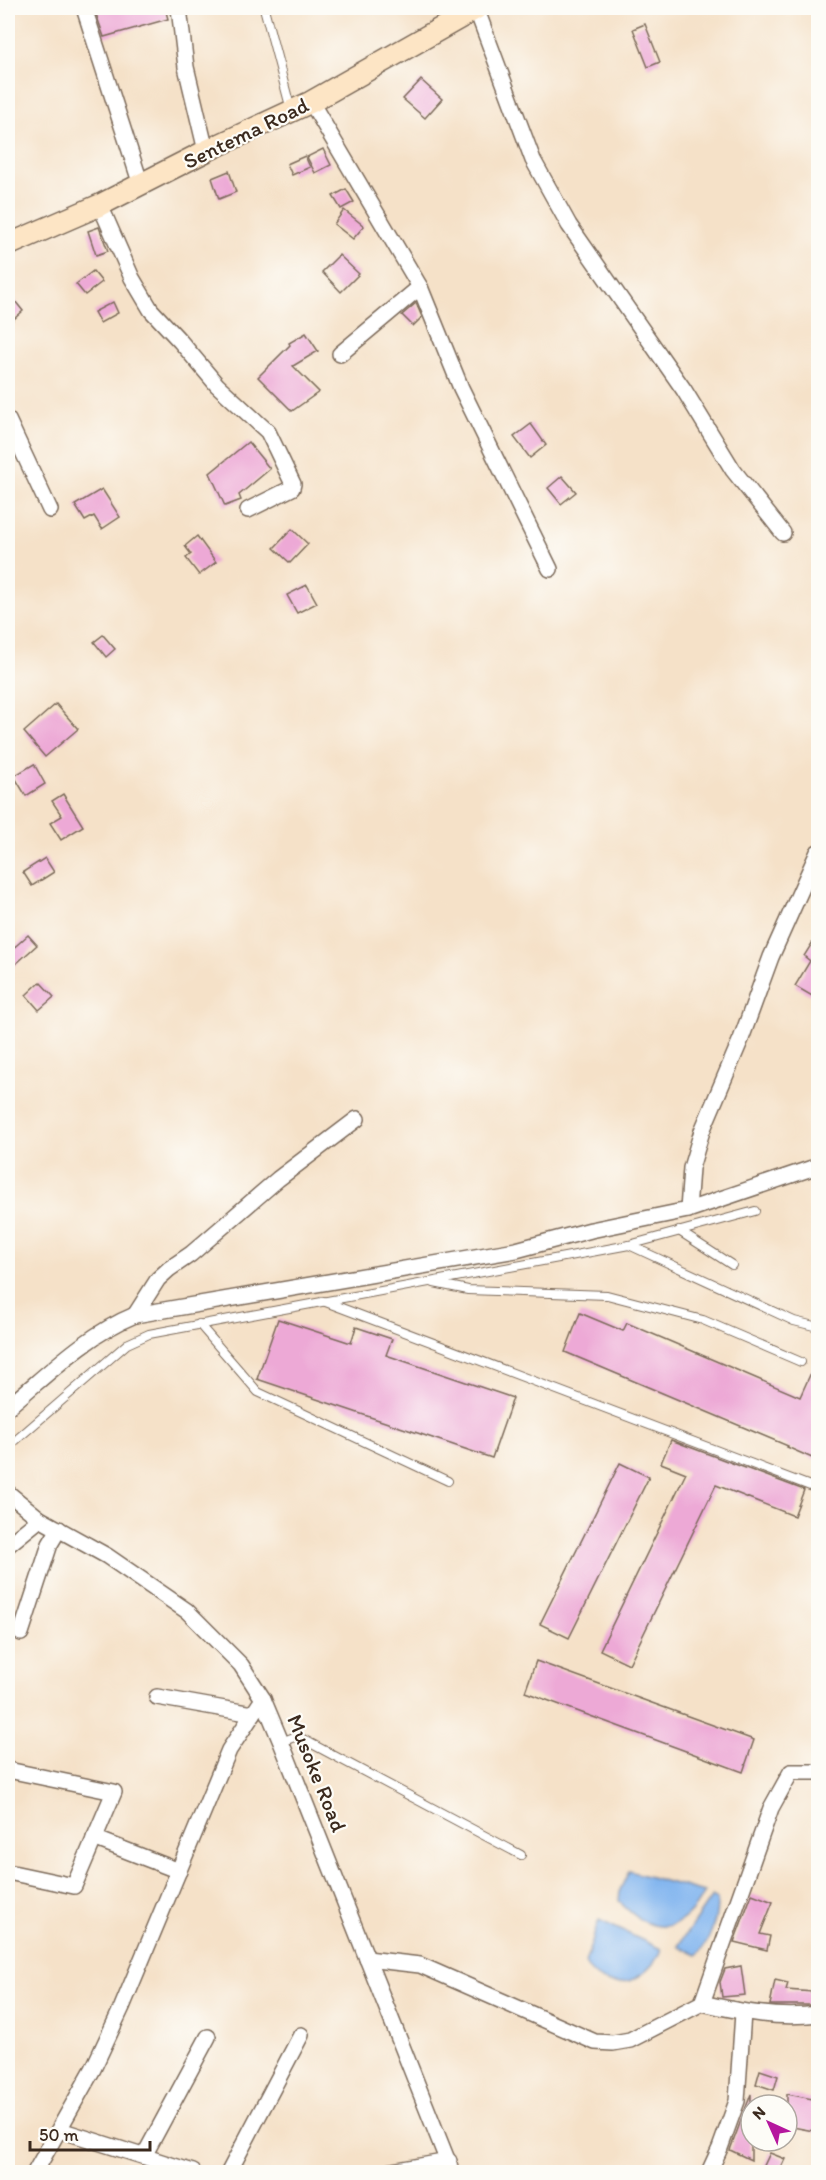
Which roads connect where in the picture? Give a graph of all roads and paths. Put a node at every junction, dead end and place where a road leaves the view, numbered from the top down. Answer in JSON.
{"nodes":[{"id":1,"x":84,"y":8,"type":"edge"},
{"id":2,"x":179,"y":8,"type":"edge"},
{"id":3,"x":264,"y":8,"type":"edge"},
{"id":4,"x":477,"y":8,"type":"edge"},
{"id":5,"x":311,"y":102,"type":"junction"},
{"id":6,"x":291,"y":111,"type":"junction"},
{"id":7,"x":206,"y":151,"type":"junction"},
{"id":8,"x":141,"y":185,"type":"junction"},
{"id":9,"x":100,"y":205,"type":"junction"},
{"id":10,"x":8,"y":245,"type":"edge"},
{"id":11,"x":420,"y":287,"type":"junction"},
{"id":12,"x":340,"y":354,"type":"dead end"},
{"id":13,"x":8,"y":420,"type":"edge"},
{"id":14,"x":50,"y":510,"type":"dead end"},
{"id":15,"x":248,"y":510,"type":"dead end"},
{"id":16,"x":783,"y":533,"type":"dead end"},
{"id":17,"x":550,"y":568,"type":"dead end"},
{"id":18,"x":819,"y":852,"type":"edge"},
{"id":19,"x":357,"y":1119,"type":"dead end"},
{"id":20,"x":818,"y":1166,"type":"edge"},
{"id":21,"x":688,"y":1210,"type":"junction"},
{"id":22,"x":755,"y":1211,"type":"dead end"},
{"id":23,"x":680,"y":1231,"type":"junction"},
{"id":24,"x":629,"y":1245,"type":"junction"},
{"id":25,"x":732,"y":1265,"type":"dead end"},
{"id":26,"x":430,"y":1282,"type":"junction"},
{"id":27,"x":323,"y":1301,"type":"junction"},
{"id":28,"x":135,"y":1315,"type":"junction"},
{"id":29,"x":199,"y":1324,"type":"junction"},
{"id":30,"x":819,"y":1327,"type":"edge"},
{"id":31,"x":801,"y":1362,"type":"dead end"},
{"id":32,"x":8,"y":1407,"type":"edge"},
{"id":33,"x":8,"y":1447,"type":"edge"},
{"id":34,"x":448,"y":1481,"type":"dead end"},
{"id":35,"x":819,"y":1489,"type":"edge"},
{"id":36,"x":8,"y":1493,"type":"edge"},
{"id":37,"x":40,"y":1519,"type":"junction"},
{"id":38,"x":59,"y":1529,"type":"junction"},
{"id":39,"x":8,"y":1545,"type":"edge"},
{"id":40,"x":21,"y":1633,"type":"dead end"},
{"id":41,"x":157,"y":1696,"type":"dead end"},
{"id":42,"x":263,"y":1699,"type":"junction"},
{"id":43,"x":253,"y":1714,"type":"junction"},
{"id":44,"x":281,"y":1742,"type":"junction"},
{"id":45,"x":8,"y":1770,"type":"edge"},
{"id":46,"x":819,"y":1772,"type":"edge"},
{"id":47,"x":94,"y":1838,"type":"junction"},
{"id":48,"x":521,"y":1855,"type":"dead end"},
{"id":49,"x":179,"y":1871,"type":"junction"},
{"id":50,"x":8,"y":1872,"type":"edge"},
{"id":51,"x":367,"y":1959,"type":"junction"},
{"id":52,"x":702,"y":2003,"type":"junction"},
{"id":53,"x":743,"y":2013,"type":"junction"},
{"id":54,"x":819,"y":2014,"type":"edge"},
{"id":55,"x":301,"y":2035,"type":"dead end"},
{"id":56,"x":208,"y":2037,"type":"dead end"},
{"id":57,"x":60,"y":2130,"type":"junction"},
{"id":58,"x":144,"y":2157,"type":"junction"},
{"id":59,"x":450,"y":2167,"type":"edge"},
{"id":60,"x":35,"y":2172,"type":"edge"},
{"id":61,"x":193,"y":2172,"type":"edge"},
{"id":62,"x":229,"y":2172,"type":"edge"},
{"id":63,"x":386,"y":2172,"type":"edge"},
{"id":64,"x":709,"y":2172,"type":"edge"}],
"edges":[{"from":1,"to":8,"type":"street"},
{"from":2,"to":7,"type":"street"},
{"from":3,"to":6,"type":"lane"},
{"from":4,"to":5,"type":"main road","name":"Sentema Road"},
{"from":4,"to":16,"type":"street"},
{"from":5,"to":6,"type":"main road","name":"Sentema Road"},
{"from":5,"to":11,"type":"street"},
{"from":6,"to":7,"type":"main road","name":"Sentema Road"},
{"from":7,"to":8,"type":"main road","name":"Sentema Road"},
{"from":8,"to":9,"type":"main road","name":"Sentema Road"},
{"from":9,"to":10,"type":"main road","name":"Sentema Road"},
{"from":9,"to":15,"type":"street"},
{"from":11,"to":12,"type":"street"},
{"from":11,"to":17,"type":"street"},
{"from":13,"to":14,"type":"street"},
{"from":18,"to":21,"type":"street"},
{"from":19,"to":28,"type":"street"},
{"from":20,"to":21,"type":"street"},
{"from":21,"to":28,"type":"street"},
{"from":22,"to":23,"type":"lane"},
{"from":23,"to":24,"type":"lane"},
{"from":23,"to":25,"type":"lane"},
{"from":24,"to":26,"type":"lane"},
{"from":24,"to":30,"type":"lane"},
{"from":26,"to":27,"type":"lane"},
{"from":26,"to":31,"type":"lane"},
{"from":27,"to":29,"type":"lane"},
{"from":27,"to":35,"type":"lane"},
{"from":28,"to":32,"type":"street"},
{"from":29,"to":33,"type":"lane"},
{"from":29,"to":34,"type":"lane"},
{"from":36,"to":37,"type":"street","name":"Musoke Road"},
{"from":37,"to":38,"type":"street","name":"Musoke Road"},
{"from":37,"to":39,"type":"street"},
{"from":38,"to":40,"type":"street"},
{"from":38,"to":42,"type":"street","name":"Musoke Road"},
{"from":41,"to":43,"type":"street"},
{"from":42,"to":43,"type":"street"},
{"from":42,"to":44,"type":"street","name":"Musoke Road"},
{"from":43,"to":49,"type":"street"},
{"from":44,"to":48,"type":"lane"},
{"from":44,"to":51,"type":"street","name":"Musoke Road"},
{"from":45,"to":47,"type":"street"},
{"from":46,"to":52,"type":"street"},
{"from":47,"to":49,"type":"street"},
{"from":47,"to":50,"type":"street"},
{"from":49,"to":57,"type":"street"},
{"from":51,"to":52,"type":"street"},
{"from":51,"to":59,"type":"street","name":"Musoke Road"},
{"from":52,"to":53,"type":"street"},
{"from":53,"to":54,"type":"street"},
{"from":53,"to":64,"type":"street"},
{"from":55,"to":62,"type":"street"},
{"from":56,"to":58,"type":"street"},
{"from":57,"to":58,"type":"street"},
{"from":57,"to":60,"type":"street"},
{"from":58,"to":61,"type":"street"},
{"from":59,"to":63,"type":"street"}]}
